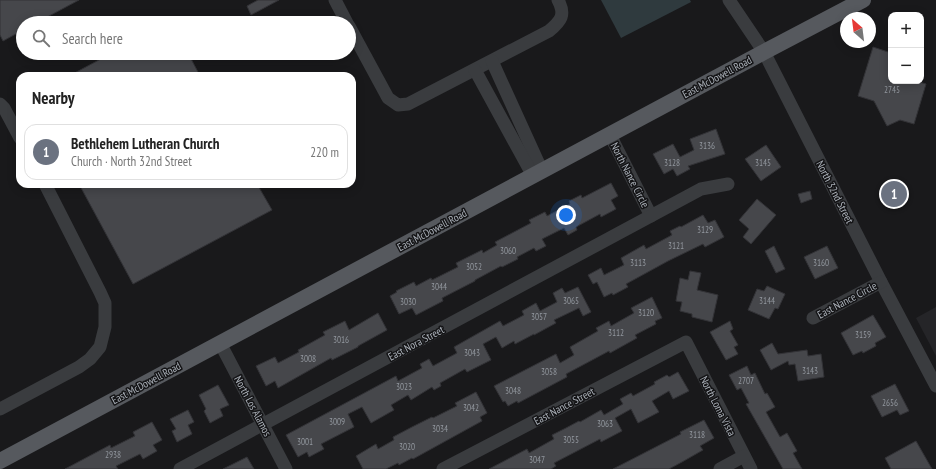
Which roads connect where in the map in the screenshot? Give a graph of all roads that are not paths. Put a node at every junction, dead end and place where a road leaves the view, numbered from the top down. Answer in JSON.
{"nodes":[{"id":1,"x":335,"y":0,"type":"edge"},
{"id":2,"x":558,"y":0,"type":"edge"},
{"id":3,"x":729,"y":0,"type":"edge"},
{"id":4,"x":863,"y":0,"type":"edge"},
{"id":5,"x":343,"y":16,"type":"edge"},
{"id":6,"x":356,"y":39,"type":"edge"},
{"id":7,"x":764,"y":52,"type":"junction"},
{"id":8,"x":492,"y":61,"type":"junction"},
{"id":9,"x":475,"y":70,"type":"junction"},
{"id":10,"x":0,"y":104,"type":"edge"},
{"id":11,"x":16,"y":130,"type":"edge"},
{"id":12,"x":610,"y":135,"type":"junction"},
{"id":13,"x":537,"y":174,"type":"junction"},
{"id":14,"x":728,"y":184,"type":"dead end"},
{"id":15,"x":46,"y":188,"type":"edge"},
{"id":16,"x":651,"y":216,"type":"junction"},
{"id":17,"x":881,"y":282,"type":"junction"},
{"id":18,"x":813,"y":318,"type":"dead end"},
{"id":19,"x":686,"y":342,"type":"joint"},
{"id":20,"x":220,"y":343,"type":"junction"},
{"id":21,"x":936,"y":386,"type":"edge"},
{"id":22,"x":0,"y":409,"type":"edge"},
{"id":23,"x":263,"y":425,"type":"junction"},
{"id":24,"x":744,"y":456,"type":"junction"},
{"id":25,"x":0,"y":461,"type":"edge"},
{"id":26,"x":180,"y":469,"type":"edge"},
{"id":27,"x":286,"y":469,"type":"edge"},
{"id":28,"x":443,"y":469,"type":"edge"},
{"id":29,"x":720,"y":469,"type":"edge"},
{"id":30,"x":751,"y":469,"type":"edge"}],
"edges":[{"from":1,"to":5,"type":"street"},
{"from":2,"to":8,"type":"street"},
{"from":3,"to":7,"type":"street","name":"North 32nd Street"},
{"from":4,"to":7,"type":"main road","name":"East McDowell Road"},
{"from":6,"to":9,"type":"street"},
{"from":7,"to":12,"type":"main road","name":"East McDowell Road"},
{"from":7,"to":17,"type":"street","name":"North 32nd Street"},
{"from":8,"to":9,"type":"street"},
{"from":8,"to":13,"type":"street"},
{"from":9,"to":13,"type":"street"},
{"from":10,"to":11,"type":"street"},
{"from":12,"to":13,"type":"main road","name":"East McDowell Road"},
{"from":12,"to":16,"type":"street","name":"North Nance Circle"},
{"from":13,"to":20,"type":"main road","name":"East McDowell Road"},
{"from":14,"to":16,"type":"street","name":"East Nora Street"},
{"from":15,"to":22,"type":"street"},
{"from":16,"to":23,"type":"street","name":"East Nora Street"},
{"from":17,"to":18,"type":"street","name":"East Nance Circle"},
{"from":17,"to":21,"type":"street","name":"North 32nd Street"},
{"from":19,"to":24,"type":"street","name":"North Loma Vista"},
{"from":19,"to":28,"type":"street","name":"East Nance Street"},
{"from":20,"to":23,"type":"street","name":"North Los Alamos"},
{"from":20,"to":25,"type":"main road","name":"East McDowell Road"},
{"from":23,"to":26,"type":"street","name":"East Nora Street"},
{"from":23,"to":27,"type":"street","name":"North Los Alamos"},
{"from":24,"to":29,"type":"street"},
{"from":24,"to":30,"type":"street","name":"North Loma Vista"}]}
